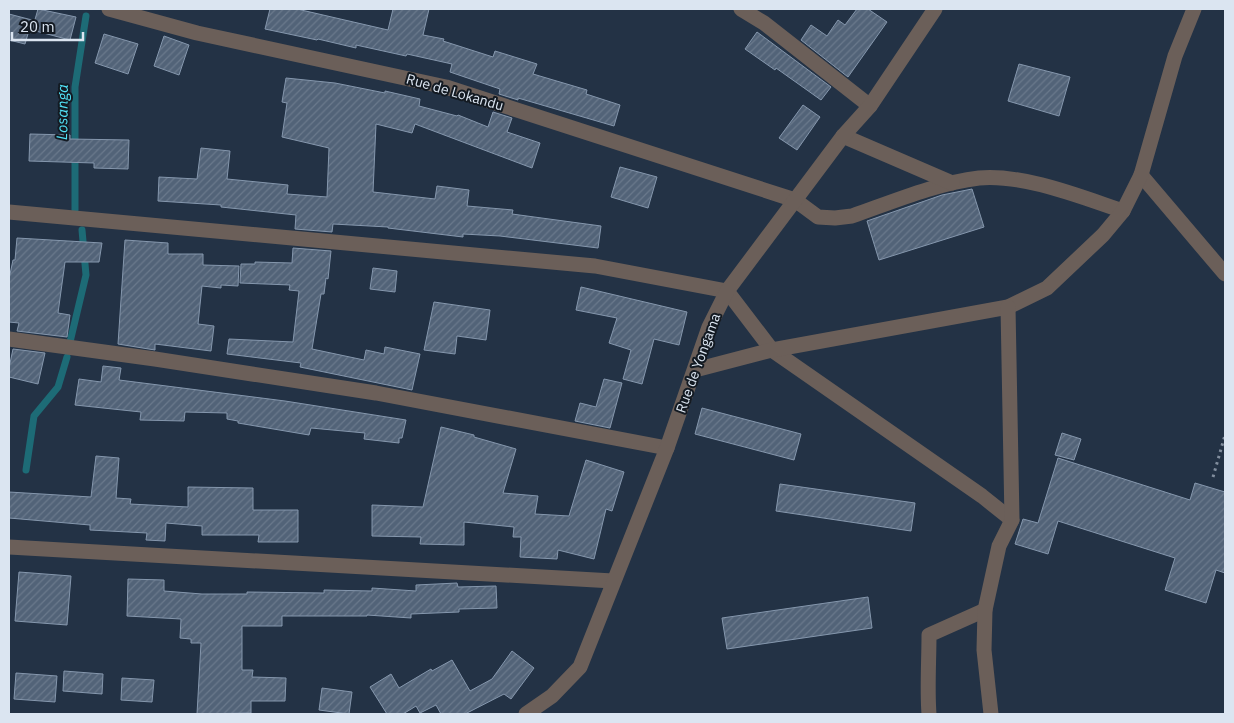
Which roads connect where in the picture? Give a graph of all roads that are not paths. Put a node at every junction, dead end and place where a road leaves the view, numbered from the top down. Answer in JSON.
{"nodes":[{"id":1,"x":109,"y":9,"type":"edge"},
{"id":2,"x":741,"y":9,"type":"edge"},
{"id":3,"x":935,"y":9,"type":"edge"},
{"id":4,"x":1194,"y":9,"type":"edge"},
{"id":5,"x":870,"y":106,"type":"junction"},
{"id":6,"x":843,"y":136,"type":"junction"},
{"id":7,"x":1140,"y":175,"type":"junction"},
{"id":8,"x":952,"y":182,"type":"junction"},
{"id":9,"x":794,"y":200,"type":"junction"},
{"id":10,"x":1124,"y":211,"type":"junction"},
{"id":11,"x":9,"y":212,"type":"edge"},
{"id":12,"x":1225,"y":274,"type":"edge"},
{"id":13,"x":727,"y":291,"type":"junction"},
{"id":14,"x":1008,"y":306,"type":"junction"},
{"id":15,"x":9,"y":339,"type":"edge"},
{"id":16,"x":772,"y":350,"type":"junction"},
{"id":17,"x":695,"y":370,"type":"junction"},
{"id":18,"x":666,"y":448,"type":"junction"},
{"id":19,"x":1012,"y":520,"type":"junction"},
{"id":20,"x":9,"y":547,"type":"edge"},
{"id":21,"x":613,"y":580,"type":"junction"},
{"id":22,"x":985,"y":610,"type":"junction"},
{"id":23,"x":526,"y":714,"type":"edge"},
{"id":24,"x":929,"y":714,"type":"edge"},
{"id":25,"x":991,"y":714,"type":"edge"}],
"edges":[{"from":1,"to":9,"type":"street","name":"Rue de Lokandu"},
{"from":2,"to":5,"type":"street"},
{"from":3,"to":5,"type":"street","name":"Rue de Yongama"},
{"from":4,"to":7,"type":"street"},
{"from":5,"to":6,"type":"street","name":"Rue de Yongama"},
{"from":6,"to":8,"type":"street"},
{"from":6,"to":9,"type":"street","name":"Rue de Yongama"},
{"from":7,"to":10,"type":"street"},
{"from":7,"to":12,"type":"street"},
{"from":8,"to":9,"type":"street","name":"Rue de Lokandu"},
{"from":8,"to":10,"type":"street","name":"Rue de Lokandu"},
{"from":9,"to":13,"type":"street","name":"Rue de Yongama"},
{"from":10,"to":14,"type":"street"},
{"from":11,"to":13,"type":"street"},
{"from":13,"to":16,"type":"street"},
{"from":13,"to":17,"type":"street","name":"Rue de Yongama"},
{"from":14,"to":16,"type":"street"},
{"from":14,"to":19,"type":"street"},
{"from":15,"to":18,"type":"street"},
{"from":16,"to":17,"type":"street"},
{"from":16,"to":19,"type":"street"},
{"from":17,"to":18,"type":"street","name":"Rue de Yongama"},
{"from":18,"to":21,"type":"street","name":"Rue de Yongama"},
{"from":19,"to":22,"type":"street"},
{"from":20,"to":21,"type":"street"},
{"from":21,"to":23,"type":"street","name":"Rue de Yongama"},
{"from":22,"to":24,"type":"street"},
{"from":22,"to":25,"type":"street"}]}
